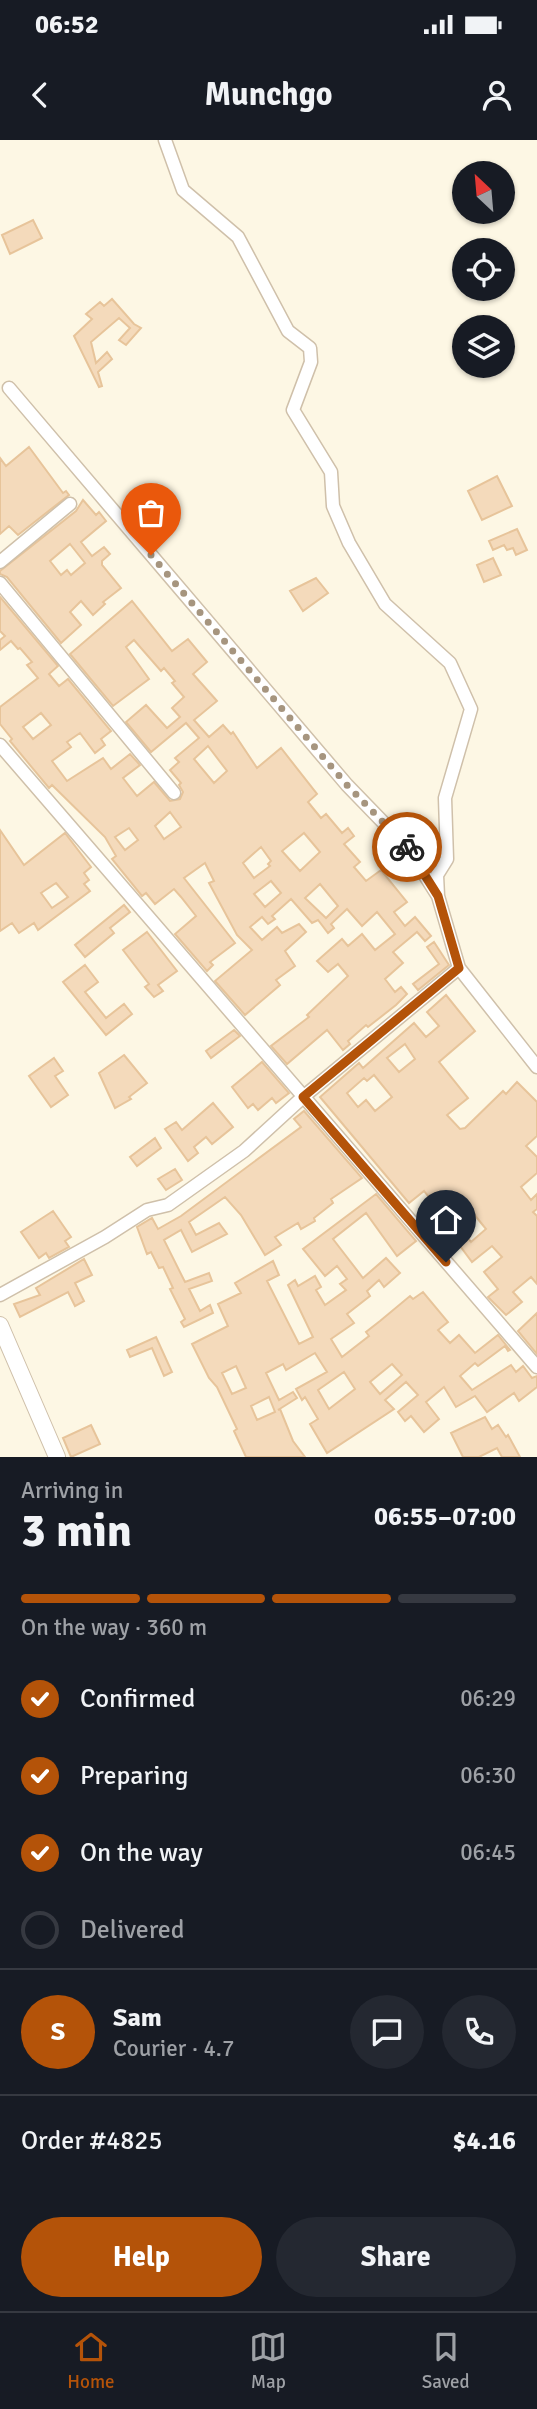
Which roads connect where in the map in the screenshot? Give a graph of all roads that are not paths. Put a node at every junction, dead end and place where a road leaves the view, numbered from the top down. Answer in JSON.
{"nodes":[{"id":1,"x":165,"y":140,"type":"edge"},
{"id":2,"x":9,"y":388,"type":"dead end"},
{"id":3,"x":70,"y":504,"type":"dead end"},
{"id":4,"x":0,"y":562,"type":"edge"},
{"id":5,"x":0,"y":583,"type":"edge"},
{"id":6,"x":0,"y":745,"type":"edge"},
{"id":7,"x":174,"y":793,"type":"dead end"},
{"id":8,"x":438,"y":896,"type":"junction"},
{"id":9,"x":459,"y":968,"type":"junction"},
{"id":10,"x":537,"y":1068,"type":"edge"},
{"id":11,"x":303,"y":1097,"type":"junction"},
{"id":12,"x":0,"y":1295,"type":"edge"},
{"id":13,"x":0,"y":1325,"type":"edge"},
{"id":14,"x":537,"y":1367,"type":"edge"},
{"id":15,"x":57,"y":1457,"type":"edge"}],
"edges":[{"from":1,"to":8,"type":"street"},
{"from":2,"to":8,"type":"street"},
{"from":3,"to":4,"type":"street"},
{"from":5,"to":7,"type":"street"},
{"from":6,"to":11,"type":"street"},
{"from":8,"to":9,"type":"street"},
{"from":9,"to":10,"type":"street"},
{"from":9,"to":11,"type":"street"},
{"from":11,"to":12,"type":"street"},
{"from":11,"to":14,"type":"street"},
{"from":13,"to":15,"type":"street"}]}
